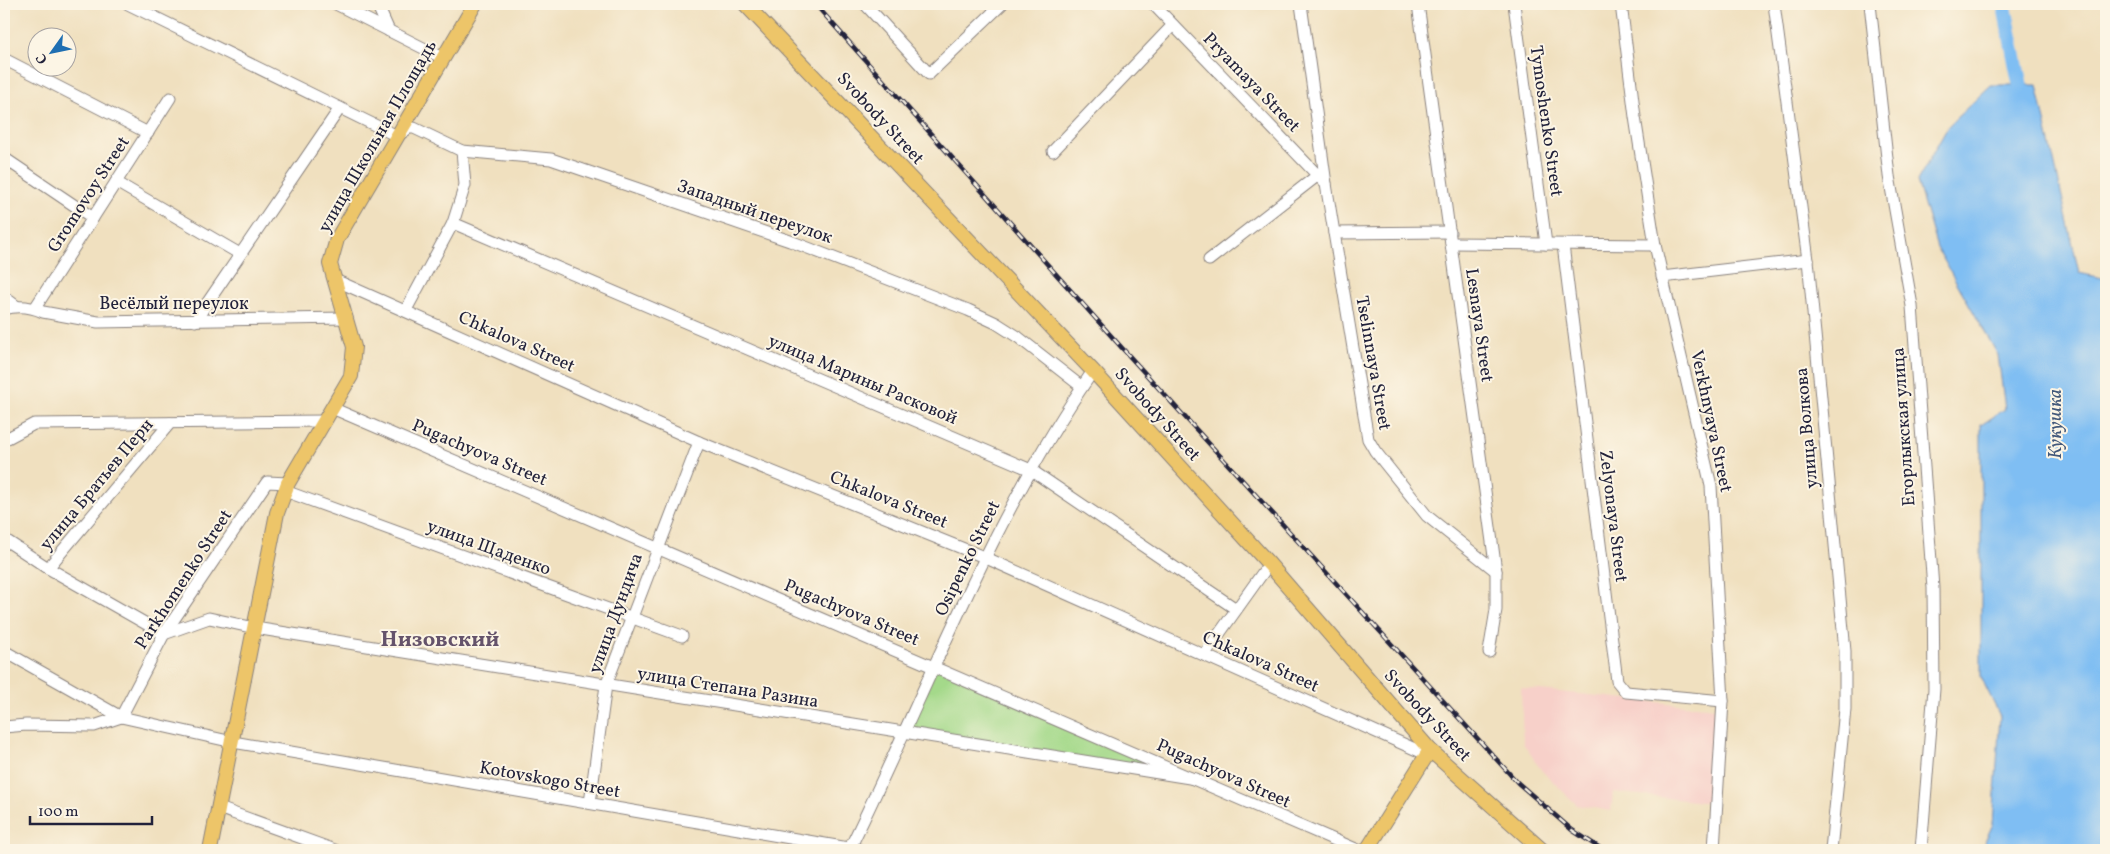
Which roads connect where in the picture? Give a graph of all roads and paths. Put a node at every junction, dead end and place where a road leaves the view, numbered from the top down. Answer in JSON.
{"nodes":[{"id":1,"x":128,"y":4,"type":"edge"},
{"id":2,"x":336,"y":4,"type":"edge"},
{"id":3,"x":377,"y":4,"type":"edge"},
{"id":4,"x":474,"y":4,"type":"edge"},
{"id":5,"x":745,"y":4,"type":"edge"},
{"id":6,"x":866,"y":4,"type":"edge"},
{"id":7,"x":1002,"y":4,"type":"edge"},
{"id":8,"x":1153,"y":4,"type":"edge"},
{"id":9,"x":1301,"y":4,"type":"edge"},
{"id":10,"x":1418,"y":4,"type":"edge"},
{"id":11,"x":1514,"y":4,"type":"edge"},
{"id":12,"x":1621,"y":4,"type":"edge"},
{"id":13,"x":1774,"y":4,"type":"edge"},
{"id":14,"x":1870,"y":4,"type":"edge"},
{"id":15,"x":1173,"y":25,"type":"junction"},
{"id":16,"x":389,"y":31,"type":"junction"},
{"id":17,"x":442,"y":58,"type":"junction"},
{"id":18,"x":4,"y":59,"type":"edge"},
{"id":19,"x":170,"y":98,"type":"dead end"},
{"id":20,"x":340,"y":108,"type":"junction"},
{"id":21,"x":148,"y":133,"type":"junction"},
{"id":22,"x":397,"y":136,"type":"junction"},
{"id":23,"x":462,"y":151,"type":"junction"},
{"id":24,"x":1053,"y":151,"type":"dead end"},
{"id":25,"x":4,"y":158,"type":"edge"},
{"id":26,"x":1323,"y":177,"type":"junction"},
{"id":27,"x":116,"y":182,"type":"junction"},
{"id":28,"x":93,"y":218,"type":"junction"},
{"id":29,"x":453,"y":224,"type":"junction"},
{"id":30,"x":1334,"y":233,"type":"junction"},
{"id":31,"x":1450,"y":238,"type":"junction"},
{"id":32,"x":1546,"y":244,"type":"junction"},
{"id":33,"x":1563,"y":245,"type":"junction"},
{"id":34,"x":1655,"y":245,"type":"junction"},
{"id":35,"x":240,"y":254,"type":"junction"},
{"id":36,"x":1209,"y":260,"type":"dead end"},
{"id":37,"x":1808,"y":260,"type":"junction"},
{"id":38,"x":1662,"y":277,"type":"junction"},
{"id":39,"x":335,"y":280,"type":"junction"},
{"id":40,"x":4,"y":297,"type":"edge"},
{"id":41,"x":16,"y":306,"type":"junction"},
{"id":42,"x":35,"y":308,"type":"junction"},
{"id":43,"x":4,"y":309,"type":"edge"},
{"id":44,"x":406,"y":310,"type":"junction"},
{"id":45,"x":346,"y":318,"type":"junction"},
{"id":46,"x":195,"y":321,"type":"junction"},
{"id":47,"x":1093,"y":371,"type":"junction"},
{"id":48,"x":1082,"y":387,"type":"junction"},
{"id":49,"x":332,"y":408,"type":"junction"},
{"id":50,"x":324,"y":421,"type":"junction"},
{"id":51,"x":170,"y":423,"type":"junction"},
{"id":52,"x":4,"y":440,"type":"edge"},
{"id":53,"x":699,"y":442,"type":"junction"},
{"id":54,"x":1031,"y":470,"type":"junction"},
{"id":55,"x":287,"y":487,"type":"junction"},
{"id":56,"x":4,"y":539,"type":"edge"},
{"id":57,"x":658,"y":548,"type":"junction"},
{"id":58,"x":984,"y":557,"type":"junction"},
{"id":59,"x":1269,"y":564,"type":"junction"},
{"id":60,"x":48,"y":568,"type":"junction"},
{"id":61,"x":1496,"y":571,"type":"junction"},
{"id":62,"x":1236,"y":609,"type":"junction"},
{"id":63,"x":631,"y":618,"type":"junction"},
{"id":64,"x":255,"y":628,"type":"junction"},
{"id":65,"x":164,"y":634,"type":"junction"},
{"id":66,"x":682,"y":636,"type":"dead end"},
{"id":67,"x":4,"y":651,"type":"edge"},
{"id":68,"x":1489,"y":652,"type":"dead end"},
{"id":69,"x":1204,"y":655,"type":"junction"},
{"id":70,"x":934,"y":667,"type":"junction"},
{"id":71,"x":606,"y":685,"type":"junction"},
{"id":72,"x":1723,"y":701,"type":"junction"},
{"id":73,"x":121,"y":717,"type":"junction"},
{"id":74,"x":4,"y":727,"type":"edge"},
{"id":75,"x":904,"y":733,"type":"junction"},
{"id":76,"x":233,"y":742,"type":"junction"},
{"id":77,"x":1429,"y":752,"type":"junction"},
{"id":78,"x":1196,"y":779,"type":"junction"},
{"id":79,"x":590,"y":804,"type":"junction"},
{"id":80,"x":219,"y":808,"type":"junction"},
{"id":81,"x":1538,"y":849,"type":"edge"},
{"id":82,"x":210,"y":850,"type":"edge"},
{"id":83,"x":335,"y":850,"type":"edge"},
{"id":84,"x":853,"y":850,"type":"edge"},
{"id":85,"x":1358,"y":850,"type":"edge"},
{"id":86,"x":1367,"y":850,"type":"edge"},
{"id":87,"x":1714,"y":850,"type":"edge"},
{"id":88,"x":1831,"y":850,"type":"edge"},
{"id":89,"x":1921,"y":850,"type":"edge"}],
"edges":[{"from":1,"to":20,"type":"street"},
{"from":2,"to":16,"type":"street"},
{"from":3,"to":16,"type":"street"},
{"from":4,"to":17,"type":"main road","name":"улица Школьная Площадь"},
{"from":5,"to":47,"type":"main road","name":"Svobody Street"},
{"from":6,"to":7,"type":"street"},
{"from":8,"to":15,"type":"street","name":"Pryamaya Street"},
{"from":9,"to":26,"type":"street","name":"Tselinnaya Street"},
{"from":10,"to":31,"type":"street","name":"Lesnaya Street"},
{"from":11,"to":32,"type":"street","name":"Tymoshenko Street"},
{"from":12,"to":34,"type":"street","name":"Verkhnyaya Street"},
{"from":13,"to":37,"type":"street","name":"улица Волкова"},
{"from":14,"to":89,"type":"street","name":"Егорлыкская улица"},
{"from":15,"to":24,"type":"street"},
{"from":15,"to":26,"type":"street","name":"Pryamaya Street"},
{"from":16,"to":17,"type":"street"},
{"from":17,"to":22,"type":"main road","name":"улица Школьная Площадь"},
{"from":18,"to":21,"type":"street"},
{"from":19,"to":21,"type":"street","name":"Gromovoy Street"},
{"from":20,"to":22,"type":"street"},
{"from":20,"to":35,"type":"street"},
{"from":21,"to":27,"type":"street","name":"Gromovoy Street"},
{"from":22,"to":23,"type":"street","name":"Западный переулок"},
{"from":22,"to":39,"type":"main road","name":"улица Школьная Площадь"},
{"from":23,"to":29,"type":"street"},
{"from":23,"to":48,"type":"street","name":"Западный переулок"},
{"from":25,"to":28,"type":"street"},
{"from":26,"to":30,"type":"street","name":"Tselinnaya Street"},
{"from":26,"to":36,"type":"street"},
{"from":27,"to":28,"type":"street","name":"Gromovoy Street"},
{"from":27,"to":35,"type":"street"},
{"from":28,"to":42,"type":"street","name":"Gromovoy Street"},
{"from":29,"to":44,"type":"street"},
{"from":29,"to":54,"type":"street","name":"улица Марины Расковой"},
{"from":30,"to":31,"type":"street"},
{"from":30,"to":61,"type":"street","name":"Tselinnaya Street"},
{"from":31,"to":32,"type":"street"},
{"from":31,"to":61,"type":"street","name":"Lesnaya Street"},
{"from":32,"to":33,"type":"street"},
{"from":33,"to":34,"type":"street"},
{"from":33,"to":72,"type":"street","name":"Zelyonaya Street"},
{"from":34,"to":38,"type":"street","name":"Verkhnyaya Street"},
{"from":35,"to":46,"type":"street"},
{"from":37,"to":38,"type":"street"},
{"from":37,"to":88,"type":"street","name":"улица Волкова"},
{"from":38,"to":72,"type":"street","name":"Verkhnyaya Street"},
{"from":39,"to":44,"type":"street","name":"Chkalova Street"},
{"from":39,"to":45,"type":"main road","name":"улица Школьная Площадь"},
{"from":40,"to":41,"type":"street"},
{"from":41,"to":42,"type":"street","name":"Весёлый переулок"},
{"from":41,"to":43,"type":"street","name":"Весёлый переулок"},
{"from":42,"to":46,"type":"street","name":"Весёлый переулок"},
{"from":44,"to":53,"type":"street","name":"Chkalova Street"},
{"from":45,"to":46,"type":"street","name":"Весёлый переулок"},
{"from":45,"to":49,"type":"main road","name":"улица Школьная Площадь"},
{"from":47,"to":48,"type":"street","name":"Osipenko Street"},
{"from":47,"to":59,"type":"main road","name":"Svobody Street"},
{"from":48,"to":54,"type":"street","name":"Osipenko Street"},
{"from":49,"to":50,"type":"main road","name":"улица Школьная Площадь"},
{"from":49,"to":57,"type":"street","name":"Pugachyova Street"},
{"from":50,"to":51,"type":"street","name":"улица Братьев Перн"},
{"from":50,"to":55,"type":"main road","name":"улица Школьная Площадь"},
{"from":51,"to":52,"type":"street","name":"улица Братьев Перн"},
{"from":51,"to":60,"type":"street","name":"улица Братьев Перн"},
{"from":53,"to":57,"type":"street","name":"улица Дундича"},
{"from":53,"to":58,"type":"street","name":"Chkalova Street"},
{"from":54,"to":58,"type":"street","name":"Osipenko Street"},
{"from":54,"to":62,"type":"street","name":"улица Марины Расковой"},
{"from":55,"to":63,"type":"street","name":"улица Щаденко"},
{"from":55,"to":64,"type":"main road","name":"улица Школьная Площадь"},
{"from":55,"to":65,"type":"street","name":"Parkhomenko Street"},
{"from":56,"to":60,"type":"street"},
{"from":57,"to":63,"type":"street","name":"улица Дундича"},
{"from":57,"to":70,"type":"street","name":"Pugachyova Street"},
{"from":58,"to":69,"type":"street","name":"Chkalova Street"},
{"from":58,"to":70,"type":"street","name":"Osipenko Street"},
{"from":59,"to":62,"type":"street"},
{"from":59,"to":77,"type":"main road","name":"Svobody Street"},
{"from":60,"to":65,"type":"street"},
{"from":61,"to":68,"type":"street","name":"Lesnaya Street"},
{"from":62,"to":69,"type":"street"},
{"from":63,"to":66,"type":"street","name":"улица Щаденко"},
{"from":63,"to":71,"type":"street","name":"улица Дундича"},
{"from":64,"to":65,"type":"street","name":"улица Степана Разина"},
{"from":64,"to":71,"type":"street","name":"улица Степана Разина"},
{"from":64,"to":76,"type":"main road","name":"улица Школьная Площадь"},
{"from":65,"to":73,"type":"street","name":"Parkhomenko Street"},
{"from":67,"to":73,"type":"street"},
{"from":69,"to":77,"type":"street","name":"Chkalova Street"},
{"from":70,"to":75,"type":"street","name":"Osipenko Street"},
{"from":70,"to":78,"type":"street","name":"Pugachyova Street"},
{"from":71,"to":75,"type":"street","name":"улица Степана Разина"},
{"from":71,"to":79,"type":"street","name":"улица Дундича"},
{"from":72,"to":87,"type":"street","name":"Verkhnyaya Street"},
{"from":73,"to":74,"type":"street"},
{"from":73,"to":76,"type":"street","name":"Kotovskogo Street"},
{"from":75,"to":78,"type":"street","name":"улица Степана Разина"},
{"from":75,"to":84,"type":"street","name":"Osipenko Street"},
{"from":76,"to":79,"type":"street","name":"Kotovskogo Street"},
{"from":76,"to":80,"type":"main road","name":"улица Школьная Площадь"},
{"from":77,"to":81,"type":"main road","name":"Svobody Street"},
{"from":77,"to":86,"type":"main road"},
{"from":78,"to":85,"type":"street","name":"Pugachyova Street"},
{"from":79,"to":84,"type":"street","name":"Kotovskogo Street"},
{"from":80,"to":82,"type":"main road","name":"улица Школьная Площадь"},
{"from":80,"to":83,"type":"street"}]}
